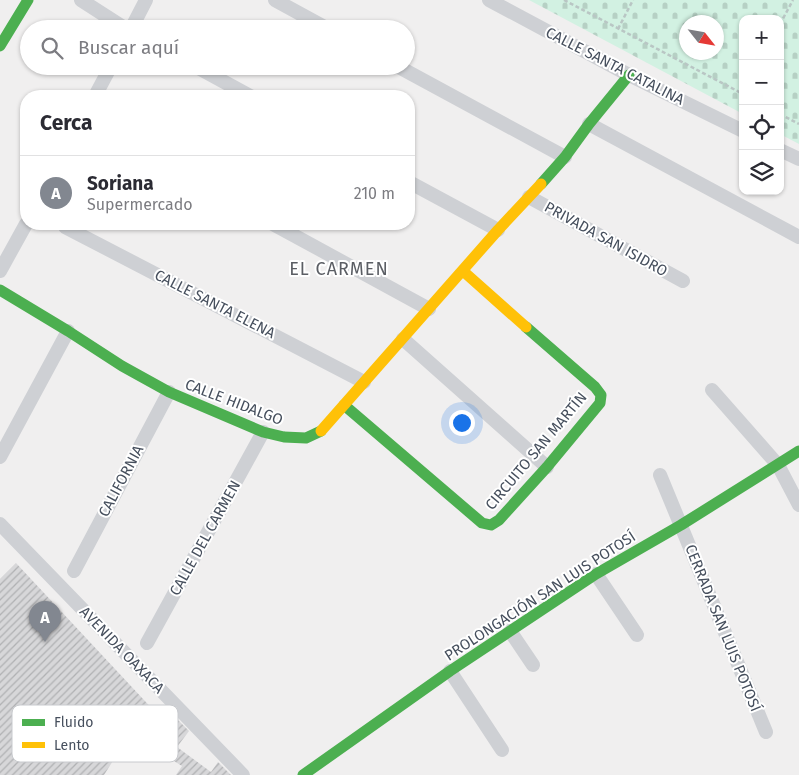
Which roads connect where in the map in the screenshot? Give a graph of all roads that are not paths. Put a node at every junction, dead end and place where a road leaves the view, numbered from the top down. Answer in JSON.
{"nodes":[{"id":1,"x":28,"y":0,"type":"edge"},
{"id":2,"x":81,"y":0,"type":"edge"},
{"id":3,"x":146,"y":0,"type":"edge"},
{"id":4,"x":275,"y":0,"type":"edge"},
{"id":5,"x":489,"y":0,"type":"edge"},
{"id":6,"x":112,"y":20,"type":"edge"},
{"id":7,"x":136,"y":20,"type":"edge"},
{"id":8,"x":312,"y":20,"type":"edge"},
{"id":9,"x":0,"y":46,"type":"edge"},
{"id":10,"x":106,"y":75,"type":"edge"},
{"id":11,"x":212,"y":75,"type":"edge"},
{"id":12,"x":414,"y":75,"type":"edge"},
{"id":13,"x":629,"y":75,"type":"junction"},
{"id":14,"x":98,"y":90,"type":"edge"},
{"id":15,"x":239,"y":90,"type":"edge"},
{"id":16,"x":588,"y":124,"type":"junction"},
{"id":17,"x":739,"y":129,"type":"edge"},
{"id":18,"x":784,"y":152,"type":"edge"},
{"id":19,"x":564,"y":157,"type":"junction"},
{"id":20,"x":799,"y":159,"type":"edge"},
{"id":21,"x":415,"y":185,"type":"edge"},
{"id":22,"x":529,"y":197,"type":"junction"},
{"id":23,"x":23,"y":230,"type":"edge"},
{"id":24,"x":71,"y":230,"type":"edge"},
{"id":25,"x":283,"y":230,"type":"edge"},
{"id":26,"x":498,"y":230,"type":"junction"},
{"id":27,"x":799,"y":237,"type":"edge"},
{"id":28,"x":0,"y":271,"type":"edge"},
{"id":29,"x":463,"y":271,"type":"junction"},
{"id":30,"x":682,"y":281,"type":"dead end"},
{"id":31,"x":0,"y":290,"type":"edge"},
{"id":32,"x":429,"y":310,"type":"junction"},
{"id":33,"x":68,"y":331,"type":"junction"},
{"id":34,"x":403,"y":339,"type":"junction"},
{"id":35,"x":364,"y":382,"type":"junction"},
{"id":36,"x":712,"y":390,"type":"dead end"},
{"id":37,"x":169,"y":392,"type":"junction"},
{"id":38,"x":344,"y":405,"type":"junction"},
{"id":39,"x":263,"y":432,"type":"junction"},
{"id":40,"x":799,"y":451,"type":"edge"},
{"id":41,"x":0,"y":457,"type":"edge"},
{"id":42,"x":778,"y":465,"type":"junction"},
{"id":43,"x":547,"y":467,"type":"junction"},
{"id":44,"x":660,"y":474,"type":"dead end"},
{"id":45,"x":799,"y":505,"type":"edge"},
{"id":46,"x":0,"y":524,"type":"edge"},
{"id":47,"x":681,"y":525,"type":"junction"},
{"id":48,"x":74,"y":570,"type":"dead end"},
{"id":49,"x":596,"y":574,"type":"junction"},
{"id":50,"x":510,"y":631,"type":"junction"},
{"id":51,"x":637,"y":635,"type":"dead end"},
{"id":52,"x":147,"y":643,"type":"dead end"},
{"id":53,"x":533,"y":665,"type":"dead end"},
{"id":54,"x":450,"y":671,"type":"junction"},
{"id":55,"x":175,"y":705,"type":"edge"},
{"id":56,"x":178,"y":708,"type":"edge"},
{"id":57,"x":766,"y":732,"type":"dead end"},
{"id":58,"x":502,"y":750,"type":"dead end"},
{"id":59,"x":243,"y":775,"type":"edge"},
{"id":60,"x":303,"y":775,"type":"edge"}],
"edges":[{"from":1,"to":9,"type":"street"},
{"from":2,"to":6,"type":"street"},
{"from":3,"to":7,"type":"street"},
{"from":4,"to":8,"type":"street"},
{"from":5,"to":13,"type":"street","name":"CALLE SANTA CATALINA"},
{"from":10,"to":14,"type":"street"},
{"from":11,"to":15,"type":"street"},
{"from":12,"to":19,"type":"street"},
{"from":13,"to":16,"type":"street"},
{"from":13,"to":17,"type":"street","name":"CALLE SANTA CATALINA"},
{"from":16,"to":19,"type":"street"},
{"from":16,"to":27,"type":"street"},
{"from":18,"to":20,"type":"street"},
{"from":19,"to":22,"type":"street"},
{"from":21,"to":26,"type":"street"},
{"from":22,"to":26,"type":"street","name":"CALLE HIDALGO"},
{"from":22,"to":30,"type":"street","name":"PRIVADA SAN ISIDRO"},
{"from":23,"to":28,"type":"street"},
{"from":24,"to":35,"type":"street","name":"CALLE SANTA ELENA"},
{"from":25,"to":32,"type":"street"},
{"from":26,"to":29,"type":"street","name":"CALLE HIDALGO"},
{"from":29,"to":32,"type":"street","name":"CALLE HIDALGO"},
{"from":29,"to":43,"type":"street","name":"CIRCUITO SAN MARTÍN"},
{"from":31,"to":33,"type":"street","name":"CALLE HIDALGO"},
{"from":32,"to":34,"type":"street","name":"CALLE HIDALGO"},
{"from":33,"to":37,"type":"street","name":"CALLE HIDALGO"},
{"from":33,"to":41,"type":"street"},
{"from":34,"to":35,"type":"street","name":"CALLE HIDALGO"},
{"from":34,"to":43,"type":"street"},
{"from":35,"to":38,"type":"street","name":"CALLE HIDALGO"},
{"from":36,"to":42,"type":"street"},
{"from":37,"to":39,"type":"street","name":"CALLE HIDALGO"},
{"from":37,"to":48,"type":"street","name":"CALIFORNIA"},
{"from":38,"to":39,"type":"street","name":"CALLE HIDALGO"},
{"from":38,"to":43,"type":"street","name":"CIRCUITO SAN MARTÍN"},
{"from":39,"to":52,"type":"street","name":"CALLE DEL CARMEN"},
{"from":40,"to":42,"type":"street","name":"PROLONGACIÓN SAN LUIS POTOSÍ"},
{"from":42,"to":45,"type":"street"},
{"from":42,"to":47,"type":"street","name":"PROLONGACIÓN SAN LUIS POTOSÍ"},
{"from":44,"to":47,"type":"street","name":"CERRADA SAN LUIS POTOSÍ"},
{"from":46,"to":55,"type":"street","name":"AVENIDA OAXACA"},
{"from":47,"to":49,"type":"street","name":"PROLONGACIÓN SAN LUIS POTOSÍ"},
{"from":47,"to":57,"type":"street","name":"CERRADA SAN LUIS POTOSÍ"},
{"from":49,"to":50,"type":"street","name":"PROLONGACIÓN SAN LUIS POTOSÍ"},
{"from":49,"to":51,"type":"street"},
{"from":50,"to":53,"type":"street"},
{"from":50,"to":54,"type":"street","name":"PROLONGACIÓN SAN LUIS POTOSÍ"},
{"from":54,"to":58,"type":"street"},
{"from":54,"to":60,"type":"street","name":"PROLONGACIÓN SAN LUIS POTOSÍ"},
{"from":56,"to":59,"type":"street","name":"AVENIDA OAXACA"}]}
